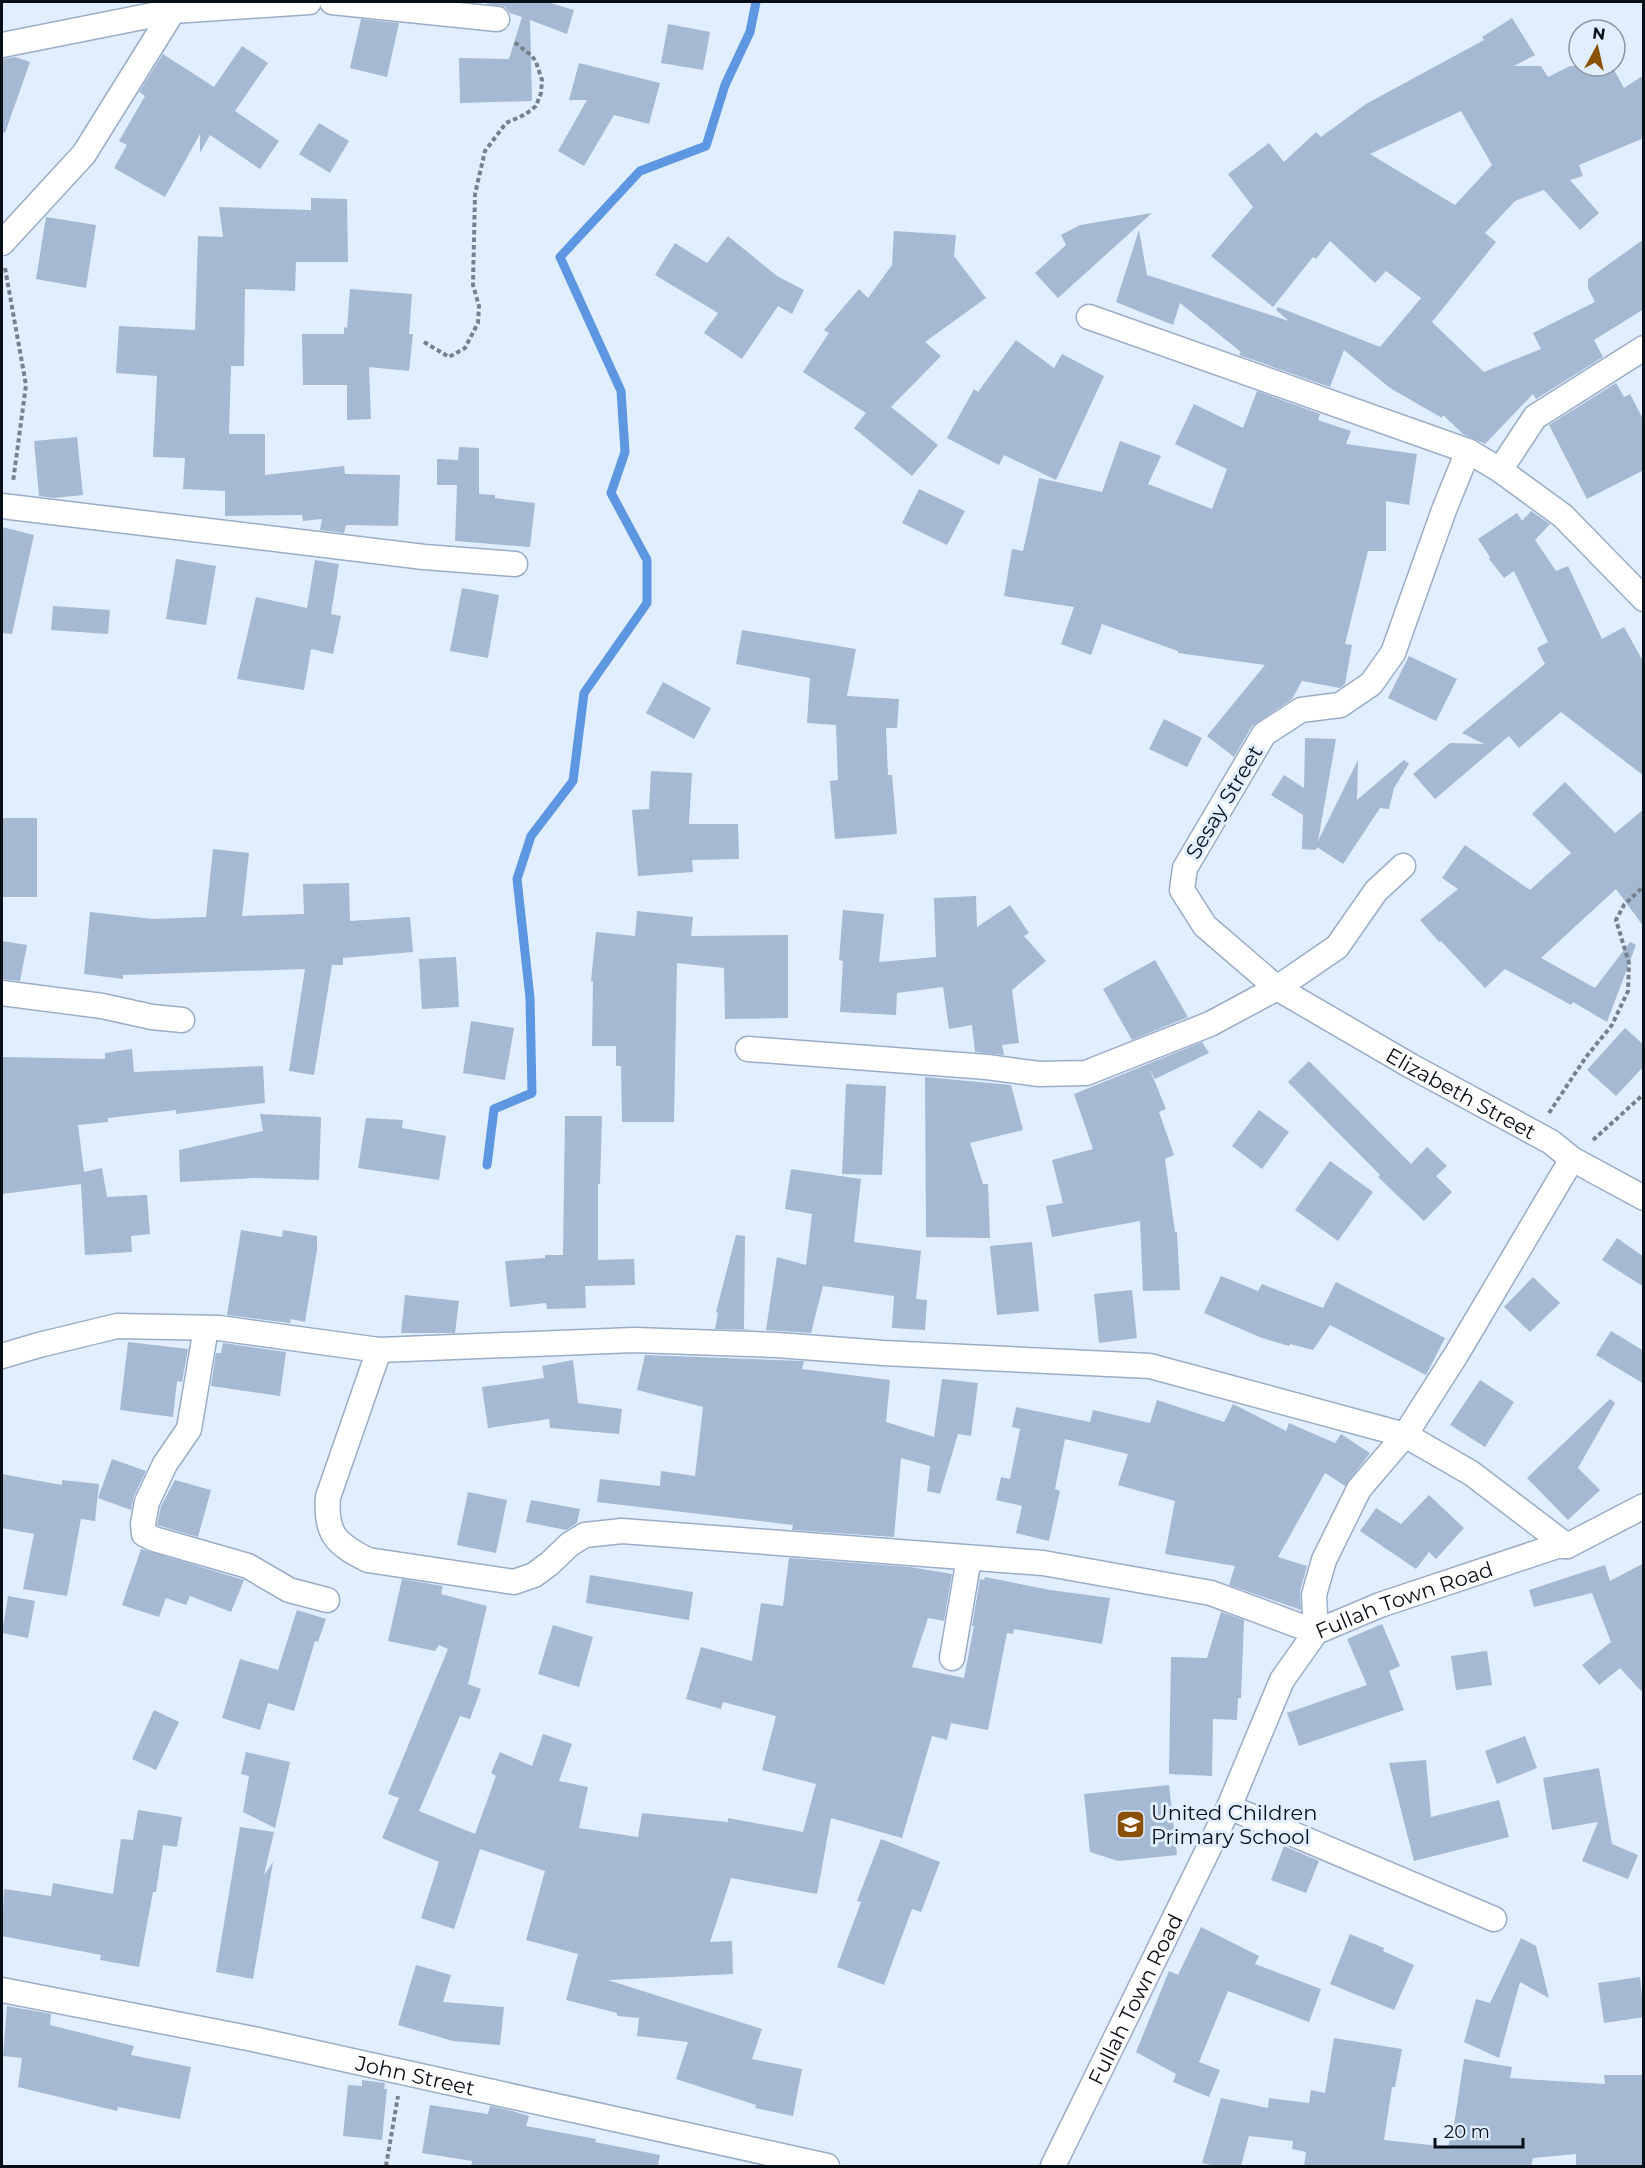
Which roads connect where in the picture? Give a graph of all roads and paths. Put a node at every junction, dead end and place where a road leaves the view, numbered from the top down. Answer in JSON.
{"nodes":[{"id":1,"x":309,"y":2,"type":"edge"},
{"id":2,"x":333,"y":2,"type":"edge"},
{"id":3,"x":173,"y":11,"type":"junction"},
{"id":4,"x":497,"y":20,"type":"joint"},
{"id":5,"x":2,"y":45,"type":"edge"},
{"id":6,"x":3,"y":251,"type":"edge"},
{"id":7,"x":1089,"y":317,"type":"dead end"},
{"id":8,"x":424,"y":342,"type":"dead end"},
{"id":9,"x":1644,"y":348,"type":"edge"},
{"id":10,"x":1468,"y":451,"type":"junction"},
{"id":11,"x":1500,"y":471,"type":"junction"},
{"id":12,"x":6,"y":506,"type":"edge"},
{"id":13,"x":515,"y":564,"type":"dead end"},
{"id":14,"x":1644,"y":599,"type":"edge"},
{"id":15,"x":1403,"y":866,"type":"dead end"},
{"id":16,"x":1644,"y":886,"type":"edge"},
{"id":17,"x":1277,"y":988,"type":"junction"},
{"id":18,"x":2,"y":993,"type":"edge"},
{"id":19,"x":182,"y":1020,"type":"dead end"},
{"id":20,"x":748,"y":1049,"type":"dead end"},
{"id":21,"x":1644,"y":1094,"type":"edge"},
{"id":22,"x":1535,"y":1133,"type":"junction"},
{"id":23,"x":1572,"y":1159,"type":"junction"},
{"id":24,"x":1644,"y":1198,"type":"edge"},
{"id":25,"x":206,"y":1328,"type":"junction"},
{"id":26,"x":379,"y":1350,"type":"junction"},
{"id":27,"x":2,"y":1356,"type":"edge"},
{"id":28,"x":1405,"y":1435,"type":"junction"},
{"id":29,"x":1644,"y":1506,"type":"edge"},
{"id":30,"x":1567,"y":1546,"type":"junction"},
{"id":31,"x":969,"y":1558,"type":"junction"},
{"id":32,"x":327,"y":1600,"type":"dead end"},
{"id":33,"x":1316,"y":1632,"type":"junction"},
{"id":34,"x":952,"y":1658,"type":"dead end"},
{"id":35,"x":1228,"y":1806,"type":"junction"},
{"id":36,"x":1494,"y":1919,"type":"dead end"},
{"id":37,"x":2,"y":1989,"type":"edge"},
{"id":38,"x":401,"y":2072,"type":"junction"},
{"id":39,"x":386,"y":2166,"type":"edge"},
{"id":40,"x":827,"y":2166,"type":"edge"},
{"id":41,"x":1053,"y":2166,"type":"edge"}],
"edges":[{"from":1,"to":3,"type":"street"},
{"from":2,"to":4,"type":"street"},
{"from":3,"to":5,"type":"street"},
{"from":3,"to":6,"type":"street"},
{"from":4,"to":8,"type":"path"},
{"from":6,"to":12,"type":"path"},
{"from":7,"to":10,"type":"street"},
{"from":9,"to":11,"type":"street"},
{"from":10,"to":11,"type":"street"},
{"from":10,"to":17,"type":"street","name":"Sesay Street"},
{"from":11,"to":14,"type":"street"},
{"from":12,"to":13,"type":"street"},
{"from":15,"to":17,"type":"street"},
{"from":16,"to":22,"type":"path"},
{"from":17,"to":20,"type":"street"},
{"from":17,"to":22,"type":"street","name":"Elizabeth Street"},
{"from":18,"to":19,"type":"street"},
{"from":21,"to":23,"type":"path"},
{"from":22,"to":23,"type":"street","name":"Elizabeth Street"},
{"from":23,"to":24,"type":"street","name":"Elizabeth Street"},
{"from":23,"to":28,"type":"street"},
{"from":25,"to":26,"type":"street"},
{"from":25,"to":27,"type":"street"},
{"from":25,"to":32,"type":"street"},
{"from":26,"to":28,"type":"street"},
{"from":26,"to":31,"type":"street"},
{"from":28,"to":30,"type":"street"},
{"from":28,"to":33,"type":"street"},
{"from":29,"to":30,"type":"street","name":"Fullah Town Road"},
{"from":30,"to":33,"type":"street","name":"Fullah Town Road"},
{"from":31,"to":33,"type":"street"},
{"from":31,"to":34,"type":"street"},
{"from":33,"to":35,"type":"street","name":"Fullah Town Road"},
{"from":35,"to":36,"type":"street"},
{"from":35,"to":41,"type":"street","name":"Fullah Town Road"},
{"from":37,"to":38,"type":"street","name":"John Street"},
{"from":38,"to":39,"type":"path"},
{"from":38,"to":40,"type":"street","name":"John Street"}]}
